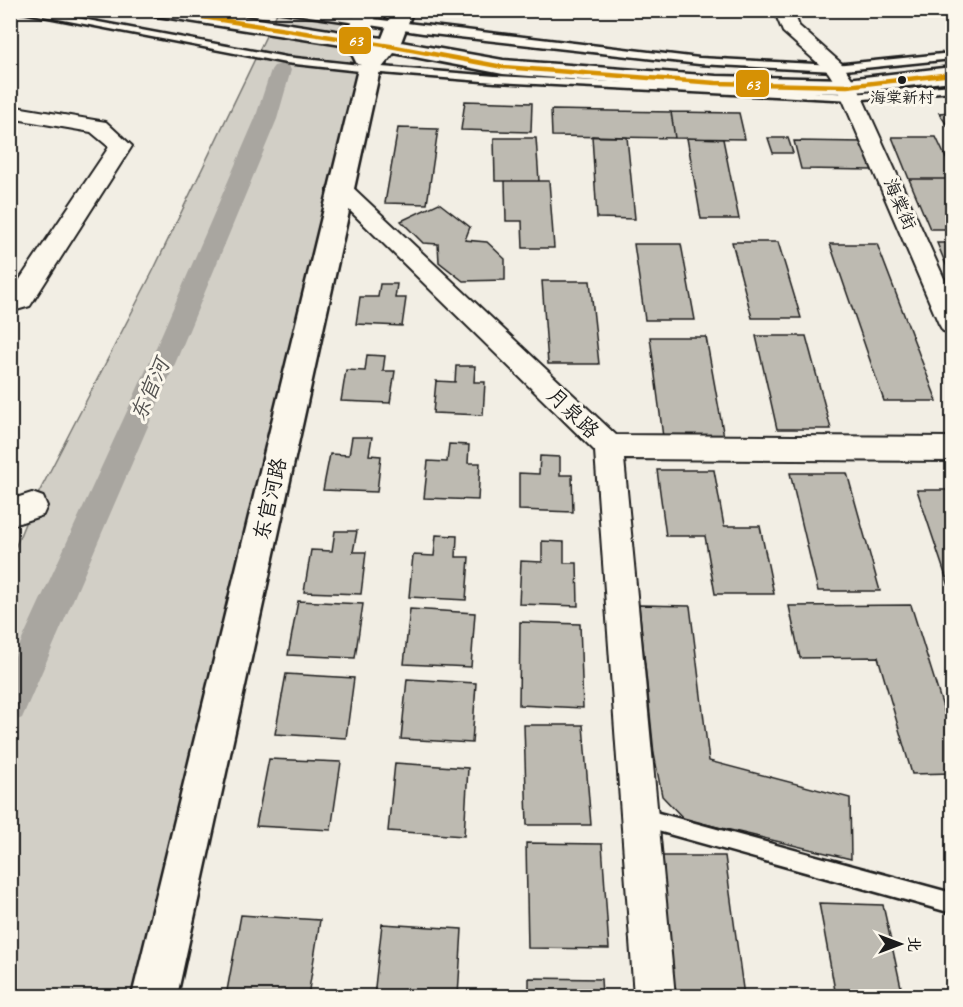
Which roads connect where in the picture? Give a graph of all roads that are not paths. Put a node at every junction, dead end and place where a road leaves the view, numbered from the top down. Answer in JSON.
{"nodes":[{"id":1,"x":16,"y":10,"type":"edge"},
{"id":2,"x":158,"y":10,"type":"edge"},
{"id":3,"x":273,"y":10,"type":"edge"},
{"id":4,"x":783,"y":10,"type":"edge"},
{"id":5,"x":378,"y":32,"type":"edge"},
{"id":6,"x":952,"y":56,"type":"edge"},
{"id":7,"x":952,"y":74,"type":"edge"},
{"id":8,"x":845,"y":84,"type":"junction"},
{"id":9,"x":952,"y":88,"type":"edge"},
{"id":10,"x":10,"y":112,"type":"edge"},
{"id":11,"x":342,"y":190,"type":"junction"},
{"id":12,"x":10,"y":303,"type":"edge"},
{"id":13,"x":952,"y":324,"type":"edge"},
{"id":14,"x":609,"y":447,"type":"junction"},
{"id":15,"x":952,"y":449,"type":"edge"},
{"id":16,"x":639,"y":817,"type":"junction"},
{"id":17,"x":952,"y":903,"type":"edge"},
{"id":18,"x":155,"y":996,"type":"edge"},
{"id":19,"x":655,"y":996,"type":"edge"}],
"edges":[{"from":1,"to":5,"type":"lane"},
{"from":2,"to":5,"type":"street"},
{"from":3,"to":5,"type":"lane"},
{"from":4,"to":8,"type":"street"},
{"from":5,"to":8,"type":"street"},
{"from":5,"to":8,"type":"lane"},
{"from":5,"to":11,"type":"street","name":"东官河路"},
{"from":6,"to":8,"type":"lane"},
{"from":7,"to":8,"type":"street"},
{"from":8,"to":9,"type":"lane"},
{"from":8,"to":13,"type":"street","name":"海棠街"},
{"from":10,"to":12,"type":"street"},
{"from":11,"to":14,"type":"street","name":"月泉路"},
{"from":11,"to":18,"type":"street","name":"东官河路"},
{"from":14,"to":15,"type":"street","name":"月泉路"},
{"from":14,"to":16,"type":"street"},
{"from":16,"to":17,"type":"lane"},
{"from":16,"to":19,"type":"street"}]}
